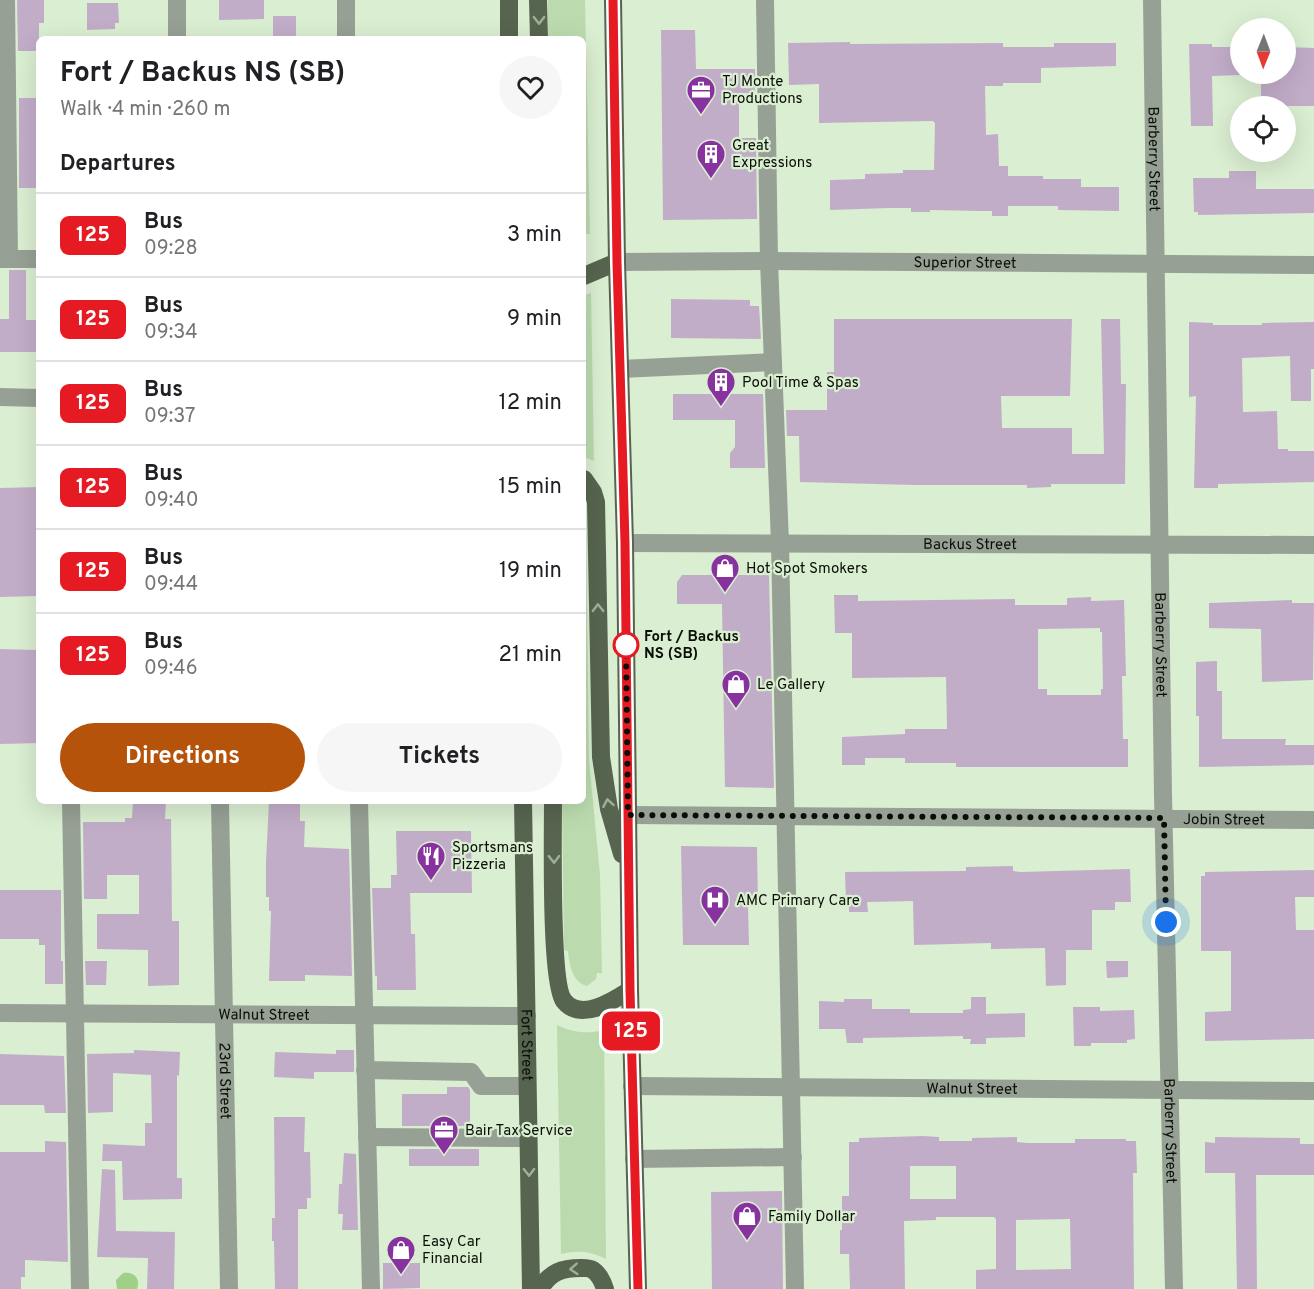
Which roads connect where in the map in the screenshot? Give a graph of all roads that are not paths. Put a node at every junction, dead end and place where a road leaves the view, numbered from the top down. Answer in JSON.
{"nodes":[{"id":1,"x":6,"y":0,"type":"edge"},
{"id":2,"x":177,"y":0,"type":"edge"},
{"id":3,"x":346,"y":0,"type":"edge"},
{"id":4,"x":508,"y":0,"type":"edge"},
{"id":5,"x":538,"y":0,"type":"edge"},
{"id":6,"x":613,"y":0,"type":"edge"},
{"id":7,"x":765,"y":0,"type":"edge"},
{"id":8,"x":1152,"y":0,"type":"edge"},
{"id":9,"x":177,"y":36,"type":"edge"},
{"id":10,"x":346,"y":36,"type":"edge"},
{"id":11,"x":509,"y":36,"type":"edge"},
{"id":12,"x":539,"y":36,"type":"edge"},
{"id":13,"x":4,"y":259,"type":"edge"},
{"id":14,"x":36,"y":259,"type":"edge"},
{"id":15,"x":768,"y":261,"type":"junction"},
{"id":16,"x":617,"y":262,"type":"junction"},
{"id":17,"x":1155,"y":265,"type":"junction"},
{"id":18,"x":1314,"y":265,"type":"edge"},
{"id":19,"x":586,"y":275,"type":"edge"},
{"id":20,"x":773,"y":362,"type":"junction"},
{"id":21,"x":620,"y":369,"type":"junction"},
{"id":22,"x":0,"y":398,"type":"edge"},
{"id":23,"x":36,"y":398,"type":"edge"},
{"id":24,"x":586,"y":483,"type":"edge"},
{"id":25,"x":625,"y":543,"type":"junction"},
{"id":26,"x":780,"y":543,"type":"junction"},
{"id":27,"x":1160,"y":543,"type":"junction"},
{"id":28,"x":1314,"y":545,"type":"edge"},
{"id":29,"x":71,"y":804,"type":"edge"},
{"id":30,"x":220,"y":804,"type":"edge"},
{"id":31,"x":359,"y":804,"type":"edge"},
{"id":32,"x":523,"y":804,"type":"edge"},
{"id":33,"x":553,"y":804,"type":"edge"},
{"id":34,"x":628,"y":815,"type":"junction"},
{"id":35,"x":787,"y":815,"type":"junction"},
{"id":36,"x":1164,"y":818,"type":"junction"},
{"id":37,"x":1314,"y":820,"type":"edge"},
{"id":38,"x":629,"y":879,"type":"junction"},
{"id":39,"x":630,"y":990,"type":"junction"},
{"id":40,"x":0,"y":1013,"type":"edge"},
{"id":41,"x":75,"y":1014,"type":"junction"},
{"id":42,"x":224,"y":1015,"type":"junction"},
{"id":43,"x":364,"y":1016,"type":"junction"},
{"id":44,"x":527,"y":1016,"type":"junction"},
{"id":45,"x":365,"y":1070,"type":"junction"},
{"id":46,"x":527,"y":1086,"type":"junction"},
{"id":47,"x":632,"y":1086,"type":"junction"},
{"id":48,"x":792,"y":1087,"type":"junction"},
{"id":49,"x":1169,"y":1090,"type":"junction"},
{"id":50,"x":1314,"y":1091,"type":"edge"},
{"id":51,"x":367,"y":1137,"type":"junction"},
{"id":52,"x":528,"y":1138,"type":"junction"},
{"id":53,"x":793,"y":1157,"type":"junction"},
{"id":54,"x":634,"y":1159,"type":"junction"},
{"id":55,"x":80,"y":1289,"type":"edge"},
{"id":56,"x":229,"y":1289,"type":"edge"},
{"id":57,"x":371,"y":1289,"type":"edge"},
{"id":58,"x":531,"y":1289,"type":"edge"},
{"id":59,"x":540,"y":1289,"type":"edge"},
{"id":60,"x":605,"y":1289,"type":"edge"},
{"id":61,"x":638,"y":1289,"type":"edge"},
{"id":62,"x":795,"y":1289,"type":"edge"},
{"id":63,"x":1174,"y":1289,"type":"edge"}],
"edges":[{"from":1,"to":13,"type":"street"},
{"from":2,"to":9,"type":"street"},
{"from":3,"to":10,"type":"street"},
{"from":4,"to":11,"type":"main road"},
{"from":5,"to":12,"type":"main road","one_way":true},
{"from":6,"to":16,"type":"main road"},
{"from":7,"to":15,"type":"street"},
{"from":8,"to":17,"type":"street","name":"Barberry Street"},
{"from":13,"to":14,"type":"street"},
{"from":15,"to":16,"type":"street","name":"Superior Street"},
{"from":15,"to":17,"type":"street","name":"Superior Street"},
{"from":15,"to":20,"type":"street"},
{"from":16,"to":19,"type":"main road"},
{"from":16,"to":21,"type":"main road"},
{"from":17,"to":18,"type":"street","name":"Superior Street"},
{"from":17,"to":27,"type":"street","name":"Barberry Street"},
{"from":20,"to":21,"type":"street"},
{"from":20,"to":26,"type":"street"},
{"from":21,"to":25,"type":"main road"},
{"from":22,"to":23,"type":"street"},
{"from":38,"to":24,"type":"main road","one_way":true},
{"from":25,"to":26,"type":"street","name":"Backus Street"},
{"from":25,"to":34,"type":"main road"},
{"from":26,"to":27,"type":"street","name":"Backus Street"},
{"from":26,"to":35,"type":"street"},
{"from":27,"to":28,"type":"street","name":"Backus Street"},
{"from":27,"to":36,"type":"street","name":"Barberry Street"},
{"from":29,"to":41,"type":"street"},
{"from":30,"to":42,"type":"street","name":"23rd Street"},
{"from":31,"to":43,"type":"street"},
{"from":32,"to":44,"type":"main road","name":"Fort Street"},
{"from":33,"to":39,"type":"main road","one_way":true},
{"from":34,"to":35,"type":"street","name":"Jobin Street"},
{"from":34,"to":38,"type":"main road"},
{"from":35,"to":36,"type":"street","name":"Jobin Street"},
{"from":35,"to":48,"type":"street"},
{"from":36,"to":37,"type":"street","name":"Jobin Street"},
{"from":36,"to":49,"type":"street","name":"Barberry Street"},
{"from":38,"to":39,"type":"main road"},
{"from":39,"to":47,"type":"main road"},
{"from":40,"to":41,"type":"street","name":"Walnut Street"},
{"from":41,"to":42,"type":"street","name":"Walnut Street"},
{"from":41,"to":55,"type":"street"},
{"from":42,"to":43,"type":"street","name":"Walnut Street"},
{"from":42,"to":56,"type":"street","name":"23rd Street"},
{"from":43,"to":44,"type":"street","name":"Walnut Street"},
{"from":43,"to":45,"type":"street"},
{"from":44,"to":46,"type":"main road","name":"Fort Street"},
{"from":45,"to":46,"type":"street"},
{"from":45,"to":51,"type":"street"},
{"from":46,"to":52,"type":"main road","name":"Fort Street"},
{"from":47,"to":48,"type":"street","name":"Walnut Street"},
{"from":47,"to":54,"type":"main road"},
{"from":48,"to":49,"type":"street","name":"Walnut Street"},
{"from":48,"to":53,"type":"street"},
{"from":49,"to":50,"type":"street","name":"Walnut Street"},
{"from":49,"to":63,"type":"street","name":"Barberry Street"},
{"from":51,"to":52,"type":"street"},
{"from":51,"to":57,"type":"street"},
{"from":52,"to":58,"type":"main road","name":"Fort Street","one_way":true},
{"from":53,"to":54,"type":"street"},
{"from":53,"to":62,"type":"street"},
{"from":54,"to":61,"type":"main road"},
{"from":60,"to":59,"type":"main road","one_way":true}]}
